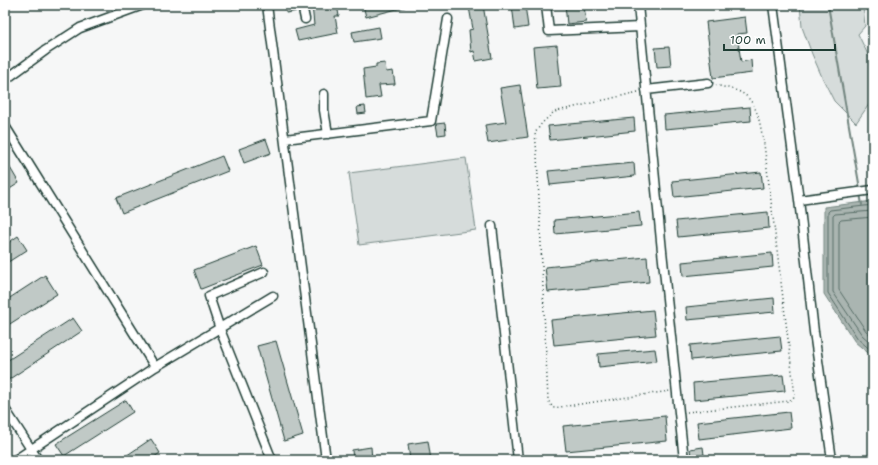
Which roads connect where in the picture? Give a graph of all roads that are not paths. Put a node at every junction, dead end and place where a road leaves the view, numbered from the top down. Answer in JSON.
{"nodes":[{"id":1,"x":143,"y":5,"type":"edge"},
{"id":2,"x":267,"y":5,"type":"edge"},
{"id":3,"x":302,"y":5,"type":"edge"},
{"id":4,"x":546,"y":5,"type":"edge"},
{"id":5,"x":638,"y":5,"type":"edge"},
{"id":6,"x":773,"y":5,"type":"edge"},
{"id":7,"x":305,"y":19,"type":"dead end"},
{"id":8,"x":448,"y":19,"type":"dead end"},
{"id":9,"x":640,"y":27,"type":"junction"},
{"id":10,"x":5,"y":80,"type":"edge"},
{"id":11,"x":708,"y":83,"type":"road end"},
{"id":12,"x":646,"y":90,"type":"junction"},
{"id":13,"x":324,"y":94,"type":"dead end"},
{"id":14,"x":5,"y":126,"type":"edge"},
{"id":15,"x":328,"y":134,"type":"junction"},
{"id":16,"x":285,"y":139,"type":"junction"},
{"id":17,"x":869,"y":191,"type":"edge"},
{"id":18,"x":798,"y":200,"type":"junction"},
{"id":19,"x":492,"y":226,"type":"dead end"},
{"id":20,"x":264,"y":272,"type":"dead end"},
{"id":21,"x":273,"y":296,"type":"dead end"},
{"id":22,"x":220,"y":328,"type":"junction"},
{"id":23,"x":155,"y":367,"type":"junction"},
{"id":24,"x":5,"y":409,"type":"edge"},
{"id":25,"x":31,"y":450,"type":"junction"},
{"id":26,"x":15,"y":460,"type":"edge"},
{"id":27,"x":38,"y":460,"type":"edge"},
{"id":28,"x":272,"y":460,"type":"edge"},
{"id":29,"x":326,"y":460,"type":"edge"},
{"id":30,"x":518,"y":460,"type":"edge"},
{"id":31,"x":684,"y":460,"type":"edge"},
{"id":32,"x":832,"y":460,"type":"edge"}],
"edges":[{"from":1,"to":10,"type":"street"},
{"from":2,"to":16,"type":"street"},
{"from":3,"to":7,"type":"street"},
{"from":4,"to":9,"type":"street"},
{"from":5,"to":9,"type":"street"},
{"from":6,"to":18,"type":"street"},
{"from":8,"to":15,"type":"street"},
{"from":9,"to":12,"type":"street"},
{"from":11,"to":12,"type":"street"},
{"from":12,"to":31,"type":"street"},
{"from":13,"to":15,"type":"street"},
{"from":14,"to":23,"type":"street"},
{"from":15,"to":16,"type":"street"},
{"from":16,"to":29,"type":"street"},
{"from":17,"to":18,"type":"street"},
{"from":18,"to":32,"type":"street"},
{"from":19,"to":30,"type":"street"},
{"from":20,"to":22,"type":"street"},
{"from":21,"to":22,"type":"street"},
{"from":22,"to":23,"type":"street"},
{"from":22,"to":28,"type":"street"},
{"from":23,"to":25,"type":"street"},
{"from":24,"to":25,"type":"street"},
{"from":25,"to":26,"type":"street"},
{"from":25,"to":27,"type":"street"}]}
